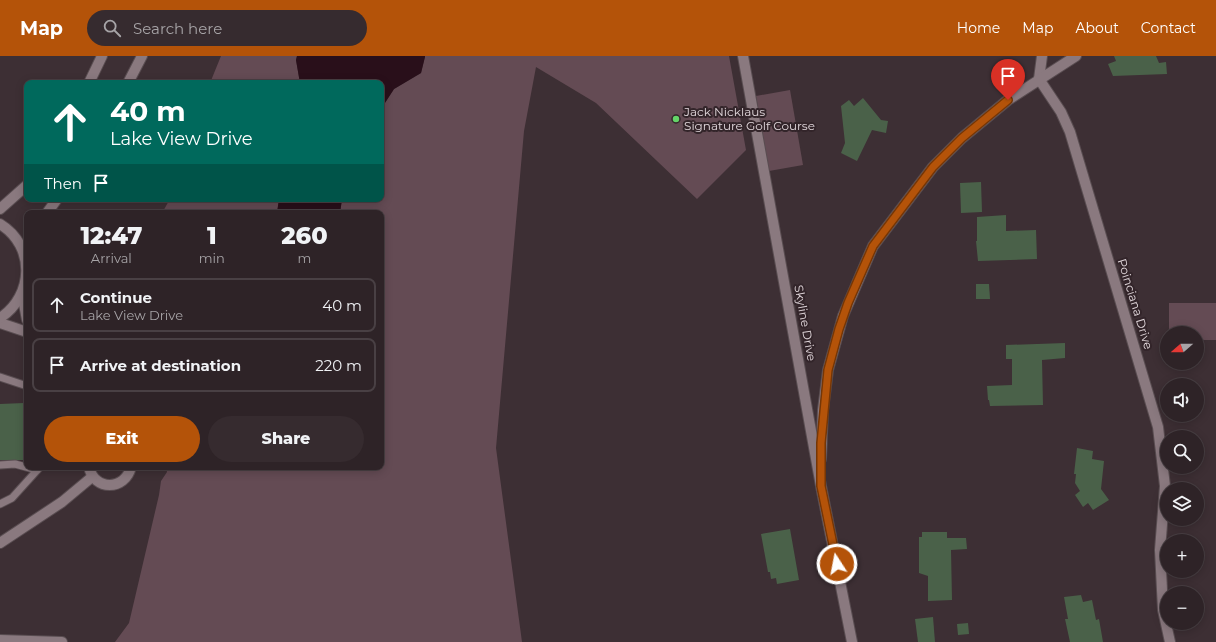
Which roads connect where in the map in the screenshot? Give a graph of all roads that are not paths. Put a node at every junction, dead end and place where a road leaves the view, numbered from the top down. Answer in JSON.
{"nodes":[{"id":1,"x":102,"y":56,"type":"edge"},
{"id":2,"x":142,"y":56,"type":"edge"},
{"id":3,"x":743,"y":56,"type":"edge"},
{"id":4,"x":1042,"y":56,"type":"edge"},
{"id":5,"x":1076,"y":56,"type":"edge"},
{"id":6,"x":1039,"y":79,"type":"junction"},
{"id":7,"x":90,"y":80,"type":"edge"},
{"id":8,"x":130,"y":80,"type":"edge"},
{"id":9,"x":24,"y":188,"type":"edge"},
{"id":10,"x":55,"y":202,"type":"edge"},
{"id":11,"x":0,"y":209,"type":"edge"},
{"id":12,"x":48,"y":210,"type":"edge"},
{"id":13,"x":0,"y":224,"type":"edge"},
{"id":14,"x":24,"y":245,"type":"edge"},
{"id":15,"x":24,"y":283,"type":"edge"},
{"id":16,"x":22,"y":293,"type":"junction"},
{"id":17,"x":24,"y":304,"type":"edge"},
{"id":18,"x":0,"y":318,"type":"edge"},
{"id":19,"x":0,"y":323,"type":"edge"},
{"id":20,"x":24,"y":331,"type":"edge"},
{"id":21,"x":0,"y":377,"type":"edge"},
{"id":22,"x":24,"y":384,"type":"edge"},
{"id":23,"x":0,"y":465,"type":"edge"},
{"id":24,"x":24,"y":466,"type":"edge"},
{"id":25,"x":37,"y":470,"type":"edge"},
{"id":26,"x":130,"y":470,"type":"edge"},
{"id":27,"x":90,"y":472,"type":"edge"},
{"id":28,"x":821,"y":486,"type":"junction"},
{"id":29,"x":0,"y":504,"type":"edge"},
{"id":30,"x":0,"y":543,"type":"edge"},
{"id":31,"x":0,"y":640,"type":"edge"},
{"id":32,"x":62,"y":642,"type":"edge"},
{"id":33,"x":852,"y":642,"type":"edge"},
{"id":34,"x":1170,"y":642,"type":"edge"}],
"edges":[{"from":1,"to":7,"type":"street"},
{"from":2,"to":8,"type":"street"},
{"from":3,"to":28,"type":"street","name":"Skyline Drive"},
{"from":4,"to":6,"type":"street"},
{"from":5,"to":6,"type":"street"},
{"from":6,"to":28,"type":"street"},
{"from":6,"to":34,"type":"street","name":"Poinciana Drive"},
{"from":9,"to":11,"type":"street"},
{"from":10,"to":12,"type":"street"},
{"from":13,"to":14,"type":"street"},
{"from":15,"to":16,"type":"street"},
{"from":16,"to":17,"type":"street"},
{"from":16,"to":18,"type":"street"},
{"from":19,"to":20,"type":"street"},
{"from":21,"to":22,"type":"lane"},
{"from":23,"to":24,"type":"lane"},
{"from":25,"to":29,"type":"lane"},
{"from":26,"to":27,"type":"street"},
{"from":27,"to":30,"type":"street"},
{"from":28,"to":33,"type":"street","name":"Skyline Drive"},
{"from":31,"to":32,"type":"street"}]}
